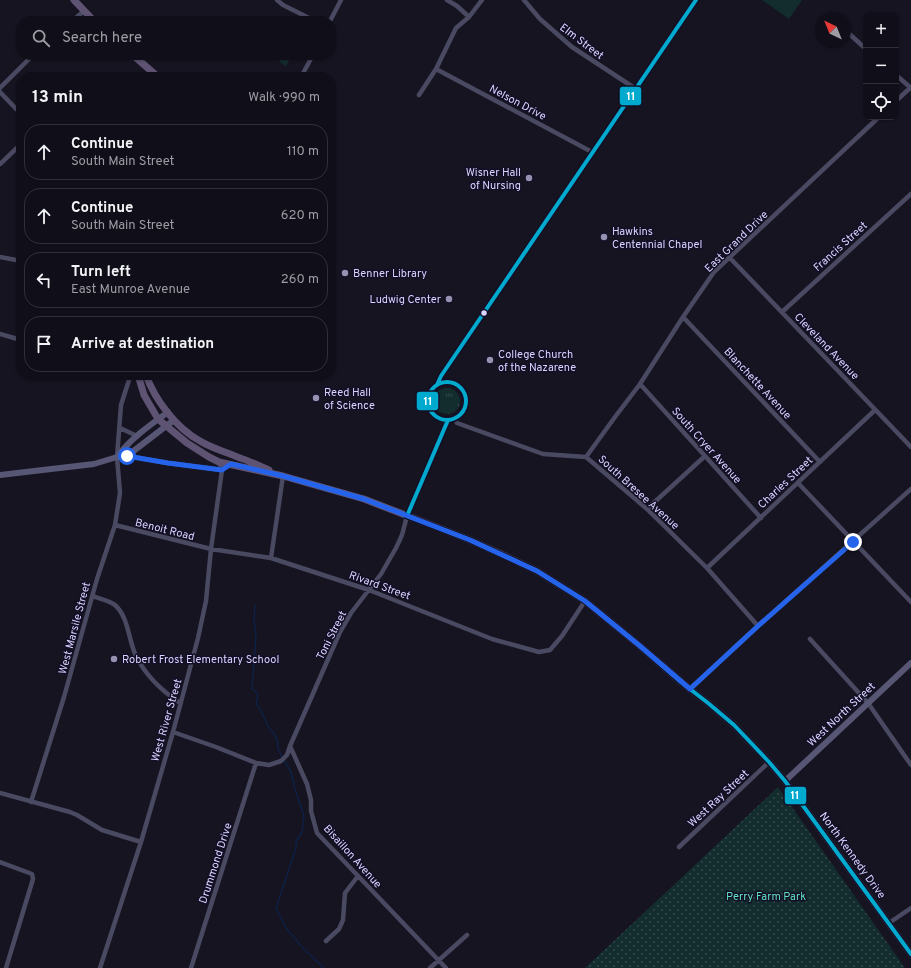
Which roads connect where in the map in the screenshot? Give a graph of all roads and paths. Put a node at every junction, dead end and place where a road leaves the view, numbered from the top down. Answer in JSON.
{"nodes":[{"id":1,"x":74,"y":0,"type":"edge"},
{"id":2,"x":277,"y":0,"type":"edge"},
{"id":3,"x":341,"y":0,"type":"edge"},
{"id":4,"x":447,"y":0,"type":"edge"},
{"id":5,"x":482,"y":0,"type":"edge"},
{"id":6,"x":524,"y":0,"type":"edge"},
{"id":7,"x":696,"y":0,"type":"edge"},
{"id":8,"x":84,"y":11,"type":"junction"},
{"id":9,"x":78,"y":16,"type":"edge"},
{"id":10,"x":89,"y":16,"type":"edge"},
{"id":11,"x":305,"y":16,"type":"edge"},
{"id":12,"x":333,"y":16,"type":"edge"},
{"id":13,"x":469,"y":17,"type":"junction"},
{"id":14,"x":851,"y":35,"type":"edge"},
{"id":15,"x":865,"y":48,"type":"edge"},
{"id":16,"x":28,"y":60,"type":"edge"},
{"id":17,"x":139,"y":60,"type":"edge"},
{"id":18,"x":310,"y":60,"type":"edge"},
{"id":19,"x":436,"y":68,"type":"junction"},
{"id":20,"x":17,"y":72,"type":"edge"},
{"id":21,"x":152,"y":72,"type":"edge"},
{"id":22,"x":304,"y":72,"type":"edge"},
{"id":23,"x":16,"y":74,"type":"edge"},
{"id":24,"x":899,"y":78,"type":"edge"},
{"id":25,"x":911,"y":88,"type":"edge"},
{"id":26,"x":636,"y":89,"type":"junction"},
{"id":27,"x":0,"y":91,"type":"edge"},
{"id":28,"x":419,"y":95,"type":"dead end"},
{"id":29,"x":899,"y":98,"type":"edge"},
{"id":30,"x":16,"y":109,"type":"edge"},
{"id":31,"x":876,"y":120,"type":"edge"},
{"id":32,"x":16,"y":149,"type":"edge"},
{"id":33,"x":592,"y":152,"type":"junction"},
{"id":34,"x":0,"y":164,"type":"edge"},
{"id":35,"x":911,"y":194,"type":"edge"},
{"id":36,"x":0,"y":256,"type":"edge"},
{"id":37,"x":730,"y":258,"type":"junction"},
{"id":38,"x":16,"y":260,"type":"edge"},
{"id":39,"x":782,"y":312,"type":"junction"},
{"id":40,"x":683,"y":317,"type":"junction"},
{"id":41,"x":0,"y":334,"type":"edge"},
{"id":42,"x":16,"y":339,"type":"edge"},
{"id":43,"x":129,"y":380,"type":"edge"},
{"id":44,"x":140,"y":380,"type":"edge"},
{"id":45,"x":148,"y":380,"type":"edge"},
{"id":46,"x":640,"y":384,"type":"junction"},
{"id":47,"x":437,"y":385,"type":"junction"},
{"id":48,"x":876,"y":410,"type":"junction"},
{"id":49,"x":168,"y":412,"type":"junction"},
{"id":50,"x":158,"y":419,"type":"junction"},
{"id":51,"x":454,"y":419,"type":"junction"},
{"id":52,"x":174,"y":420,"type":"junction"},
{"id":53,"x":448,"y":420,"type":"junction"},
{"id":54,"x":166,"y":426,"type":"junction"},
{"id":55,"x":120,"y":428,"type":"junction"},
{"id":56,"x":137,"y":436,"type":"junction"},
{"id":57,"x":911,"y":447,"type":"edge"},
{"id":58,"x":127,"y":456,"type":"junction"},
{"id":59,"x":705,"y":456,"type":"junction"},
{"id":60,"x":117,"y":457,"type":"junction"},
{"id":61,"x":586,"y":457,"type":"junction"},
{"id":62,"x":219,"y":462,"type":"junction"},
{"id":63,"x":820,"y":462,"type":"junction"},
{"id":64,"x":231,"y":464,"type":"junction"},
{"id":65,"x":222,"y":470,"type":"junction"},
{"id":66,"x":0,"y":475,"type":"edge"},
{"id":67,"x":283,"y":476,"type":"junction"},
{"id":68,"x":798,"y":483,"type":"junction"},
{"id":69,"x":911,"y":489,"type":"edge"},
{"id":70,"x":648,"y":509,"type":"junction"},
{"id":71,"x":407,"y":516,"type":"junction"},
{"id":72,"x":761,"y":518,"type":"junction"},
{"id":73,"x":115,"y":525,"type":"junction"},
{"id":74,"x":853,"y":542,"type":"junction"},
{"id":75,"x":210,"y":549,"type":"junction"},
{"id":76,"x":271,"y":558,"type":"junction"},
{"id":77,"x":707,"y":568,"type":"junction"},
{"id":78,"x":369,"y":590,"type":"junction"},
{"id":79,"x":92,"y":596,"type":"junction"},
{"id":80,"x":585,"y":601,"type":"junction"},
{"id":81,"x":911,"y":602,"type":"edge"},
{"id":82,"x":758,"y":626,"type":"junction"},
{"id":83,"x":810,"y":639,"type":"dead end"},
{"id":84,"x":911,"y":663,"type":"edge"},
{"id":85,"x":690,"y":689,"type":"junction"},
{"id":86,"x":180,"y":703,"type":"junction"},
{"id":87,"x":868,"y":703,"type":"junction"},
{"id":88,"x":173,"y":732,"type":"junction"},
{"id":89,"x":290,"y":746,"type":"junction"},
{"id":90,"x":769,"y":762,"type":"junction"},
{"id":91,"x":256,"y":763,"type":"junction"},
{"id":92,"x":911,"y":765,"type":"edge"},
{"id":93,"x":785,"y":781,"type":"junction"},
{"id":94,"x":0,"y":792,"type":"edge"},
{"id":95,"x":31,"y":802,"type":"junction"},
{"id":96,"x":141,"y":842,"type":"junction"},
{"id":97,"x":678,"y":847,"type":"dead end"},
{"id":98,"x":0,"y":862,"type":"edge"},
{"id":99,"x":358,"y":876,"type":"junction"},
{"id":100,"x":911,"y":908,"type":"edge"},
{"id":101,"x":889,"y":923,"type":"junction"},
{"id":102,"x":467,"y":935,"type":"dead end"},
{"id":103,"x":326,"y":942,"type":"dead end"},
{"id":104,"x":911,"y":954,"type":"edge"},
{"id":105,"x":439,"y":960,"type":"junction"},
{"id":106,"x":6,"y":968,"type":"edge"},
{"id":107,"x":100,"y":968,"type":"edge"},
{"id":108,"x":191,"y":968,"type":"edge"},
{"id":109,"x":430,"y":968,"type":"edge"},
{"id":110,"x":446,"y":968,"type":"edge"}],
"edges":[{"from":1,"to":8,"type":"main road"},
{"from":2,"to":11,"type":"street"},
{"from":3,"to":12,"type":"street"},
{"from":4,"to":13,"type":"street"},
{"from":5,"to":13,"type":"street"},
{"from":6,"to":26,"type":"street","name":"Elm Street"},
{"from":7,"to":26,"type":"street"},
{"from":8,"to":9,"type":"street"},
{"from":8,"to":10,"type":"main road"},
{"from":13,"to":19,"type":"street"},
{"from":14,"to":15,"type":"street"},
{"from":16,"to":20,"type":"street"},
{"from":17,"to":21,"type":"main road"},
{"from":18,"to":22,"type":"street"},
{"from":19,"to":28,"type":"street"},
{"from":19,"to":33,"type":"street","name":"Nelson Drive"},
{"from":23,"to":27,"type":"street"},
{"from":24,"to":25,"type":"street"},
{"from":25,"to":29,"type":"street"},
{"from":26,"to":33,"type":"street"},
{"from":27,"to":30,"type":"street"},
{"from":31,"to":37,"type":"street","name":"East Grand Drive"},
{"from":32,"to":34,"type":"street"},
{"from":33,"to":47,"type":"street"},
{"from":35,"to":39,"type":"street","name":"Francis Street"},
{"from":36,"to":38,"type":"street"},
{"from":37,"to":39,"type":"street","name":"Cleveland Avenue"},
{"from":37,"to":40,"type":"street","name":"East Grand Drive"},
{"from":39,"to":48,"type":"street","name":"Cleveland Avenue"},
{"from":40,"to":46,"type":"street","name":"East Grand Drive"},
{"from":40,"to":63,"type":"street","name":"Blanchette Avenue"},
{"from":41,"to":42,"type":"street"},
{"from":43,"to":55,"type":"street","name":"West Marsile Street"},
{"from":44,"to":50,"type":"main road"},
{"from":45,"to":49,"type":"main road"},
{"from":46,"to":59,"type":"street","name":"South Cryer Avenue"},
{"from":46,"to":61,"type":"street","name":"East Grand Drive"},
{"from":47,"to":51,"type":"street"},
{"from":47,"to":53,"type":"street"},
{"from":48,"to":57,"type":"street","name":"Cleveland Avenue"},
{"from":48,"to":63,"type":"street","name":"Charles Street"},
{"from":49,"to":50,"type":"main road"},
{"from":49,"to":52,"type":"main road"},
{"from":50,"to":54,"type":"main road"},
{"from":50,"to":56,"type":"main road"},
{"from":51,"to":53,"type":"street"},
{"from":51,"to":61,"type":"street","name":"South Bresee Avenue"},
{"from":52,"to":54,"type":"main road"},
{"from":52,"to":67,"type":"main road"},
{"from":53,"to":71,"type":"street","name":"Toni Street"},
{"from":54,"to":58,"type":"main road"},
{"from":54,"to":62,"type":"main road"},
{"from":55,"to":56,"type":"street"},
{"from":55,"to":60,"type":"street","name":"West Marsile Street"},
{"from":56,"to":60,"type":"main road"},
{"from":58,"to":60,"type":"main road"},
{"from":58,"to":65,"type":"street"},
{"from":59,"to":70,"type":"street"},
{"from":59,"to":72,"type":"street","name":"South Cryer Avenue"},
{"from":60,"to":66,"type":"main road"},
{"from":60,"to":73,"type":"street","name":"West Marsile Street"},
{"from":61,"to":70,"type":"street","name":"South Bresee Avenue"},
{"from":62,"to":64,"type":"main road"},
{"from":62,"to":65,"type":"street","name":"West River Street"},
{"from":63,"to":68,"type":"street","name":"Charles Street"},
{"from":64,"to":65,"type":"street"},
{"from":64,"to":67,"type":"main road"},
{"from":65,"to":75,"type":"street","name":"West River Street"},
{"from":67,"to":71,"type":"main road","name":"North Kennedy Drive"},
{"from":67,"to":76,"type":"street"},
{"from":68,"to":72,"type":"street","name":"Charles Street"},
{"from":68,"to":74,"type":"street"},
{"from":69,"to":74,"type":"street"},
{"from":70,"to":77,"type":"street","name":"South Bresee Avenue"},
{"from":71,"to":78,"type":"street","name":"Toni Street"},
{"from":71,"to":80,"type":"main road","name":"North Kennedy Drive"},
{"from":72,"to":77,"type":"street","name":"Charles Street"},
{"from":73,"to":75,"type":"street","name":"Benoit Road"},
{"from":73,"to":79,"type":"street","name":"West Marsile Street"},
{"from":74,"to":81,"type":"street"},
{"from":74,"to":82,"type":"street"},
{"from":75,"to":76,"type":"street","name":"Rivard Street"},
{"from":75,"to":86,"type":"street","name":"West River Street"},
{"from":76,"to":78,"type":"street","name":"Rivard Street"},
{"from":77,"to":82,"type":"street","name":"South Bresee Avenue"},
{"from":78,"to":80,"type":"street","name":"Rivard Street"},
{"from":78,"to":89,"type":"street","name":"Toni Street"},
{"from":79,"to":86,"type":"street"},
{"from":79,"to":95,"type":"street","name":"West Marsile Street"},
{"from":80,"to":85,"type":"main road","name":"North Kennedy Drive"},
{"from":82,"to":85,"type":"street"},
{"from":83,"to":87,"type":"street"},
{"from":84,"to":87,"type":"main road","name":"West North Street"},
{"from":85,"to":90,"type":"main road","name":"North Kennedy Drive"},
{"from":86,"to":88,"type":"street","name":"West River Street"},
{"from":87,"to":92,"type":"street"},
{"from":87,"to":93,"type":"main road","name":"West North Street"},
{"from":88,"to":91,"type":"street"},
{"from":88,"to":96,"type":"street","name":"West River Street"},
{"from":89,"to":91,"type":"street"},
{"from":89,"to":99,"type":"street","name":"Bisaillon Avenue"},
{"from":90,"to":93,"type":"main road","name":"North Kennedy Drive"},
{"from":90,"to":97,"type":"street","name":"West Ray Street"},
{"from":91,"to":108,"type":"street","name":"Drummond Drive"},
{"from":93,"to":101,"type":"main road","name":"North Kennedy Drive"},
{"from":94,"to":95,"type":"street"},
{"from":95,"to":96,"type":"street"},
{"from":96,"to":107,"type":"street","name":"West River Street"},
{"from":98,"to":106,"type":"street"},
{"from":99,"to":103,"type":"street"},
{"from":99,"to":105,"type":"street","name":"Bisaillon Avenue"},
{"from":100,"to":101,"type":"street"},
{"from":101,"to":104,"type":"main road","name":"North Kennedy Drive"},
{"from":102,"to":105,"type":"street"},
{"from":105,"to":109,"type":"street"},
{"from":105,"to":110,"type":"street","name":"Bisaillon Avenue"}]}
